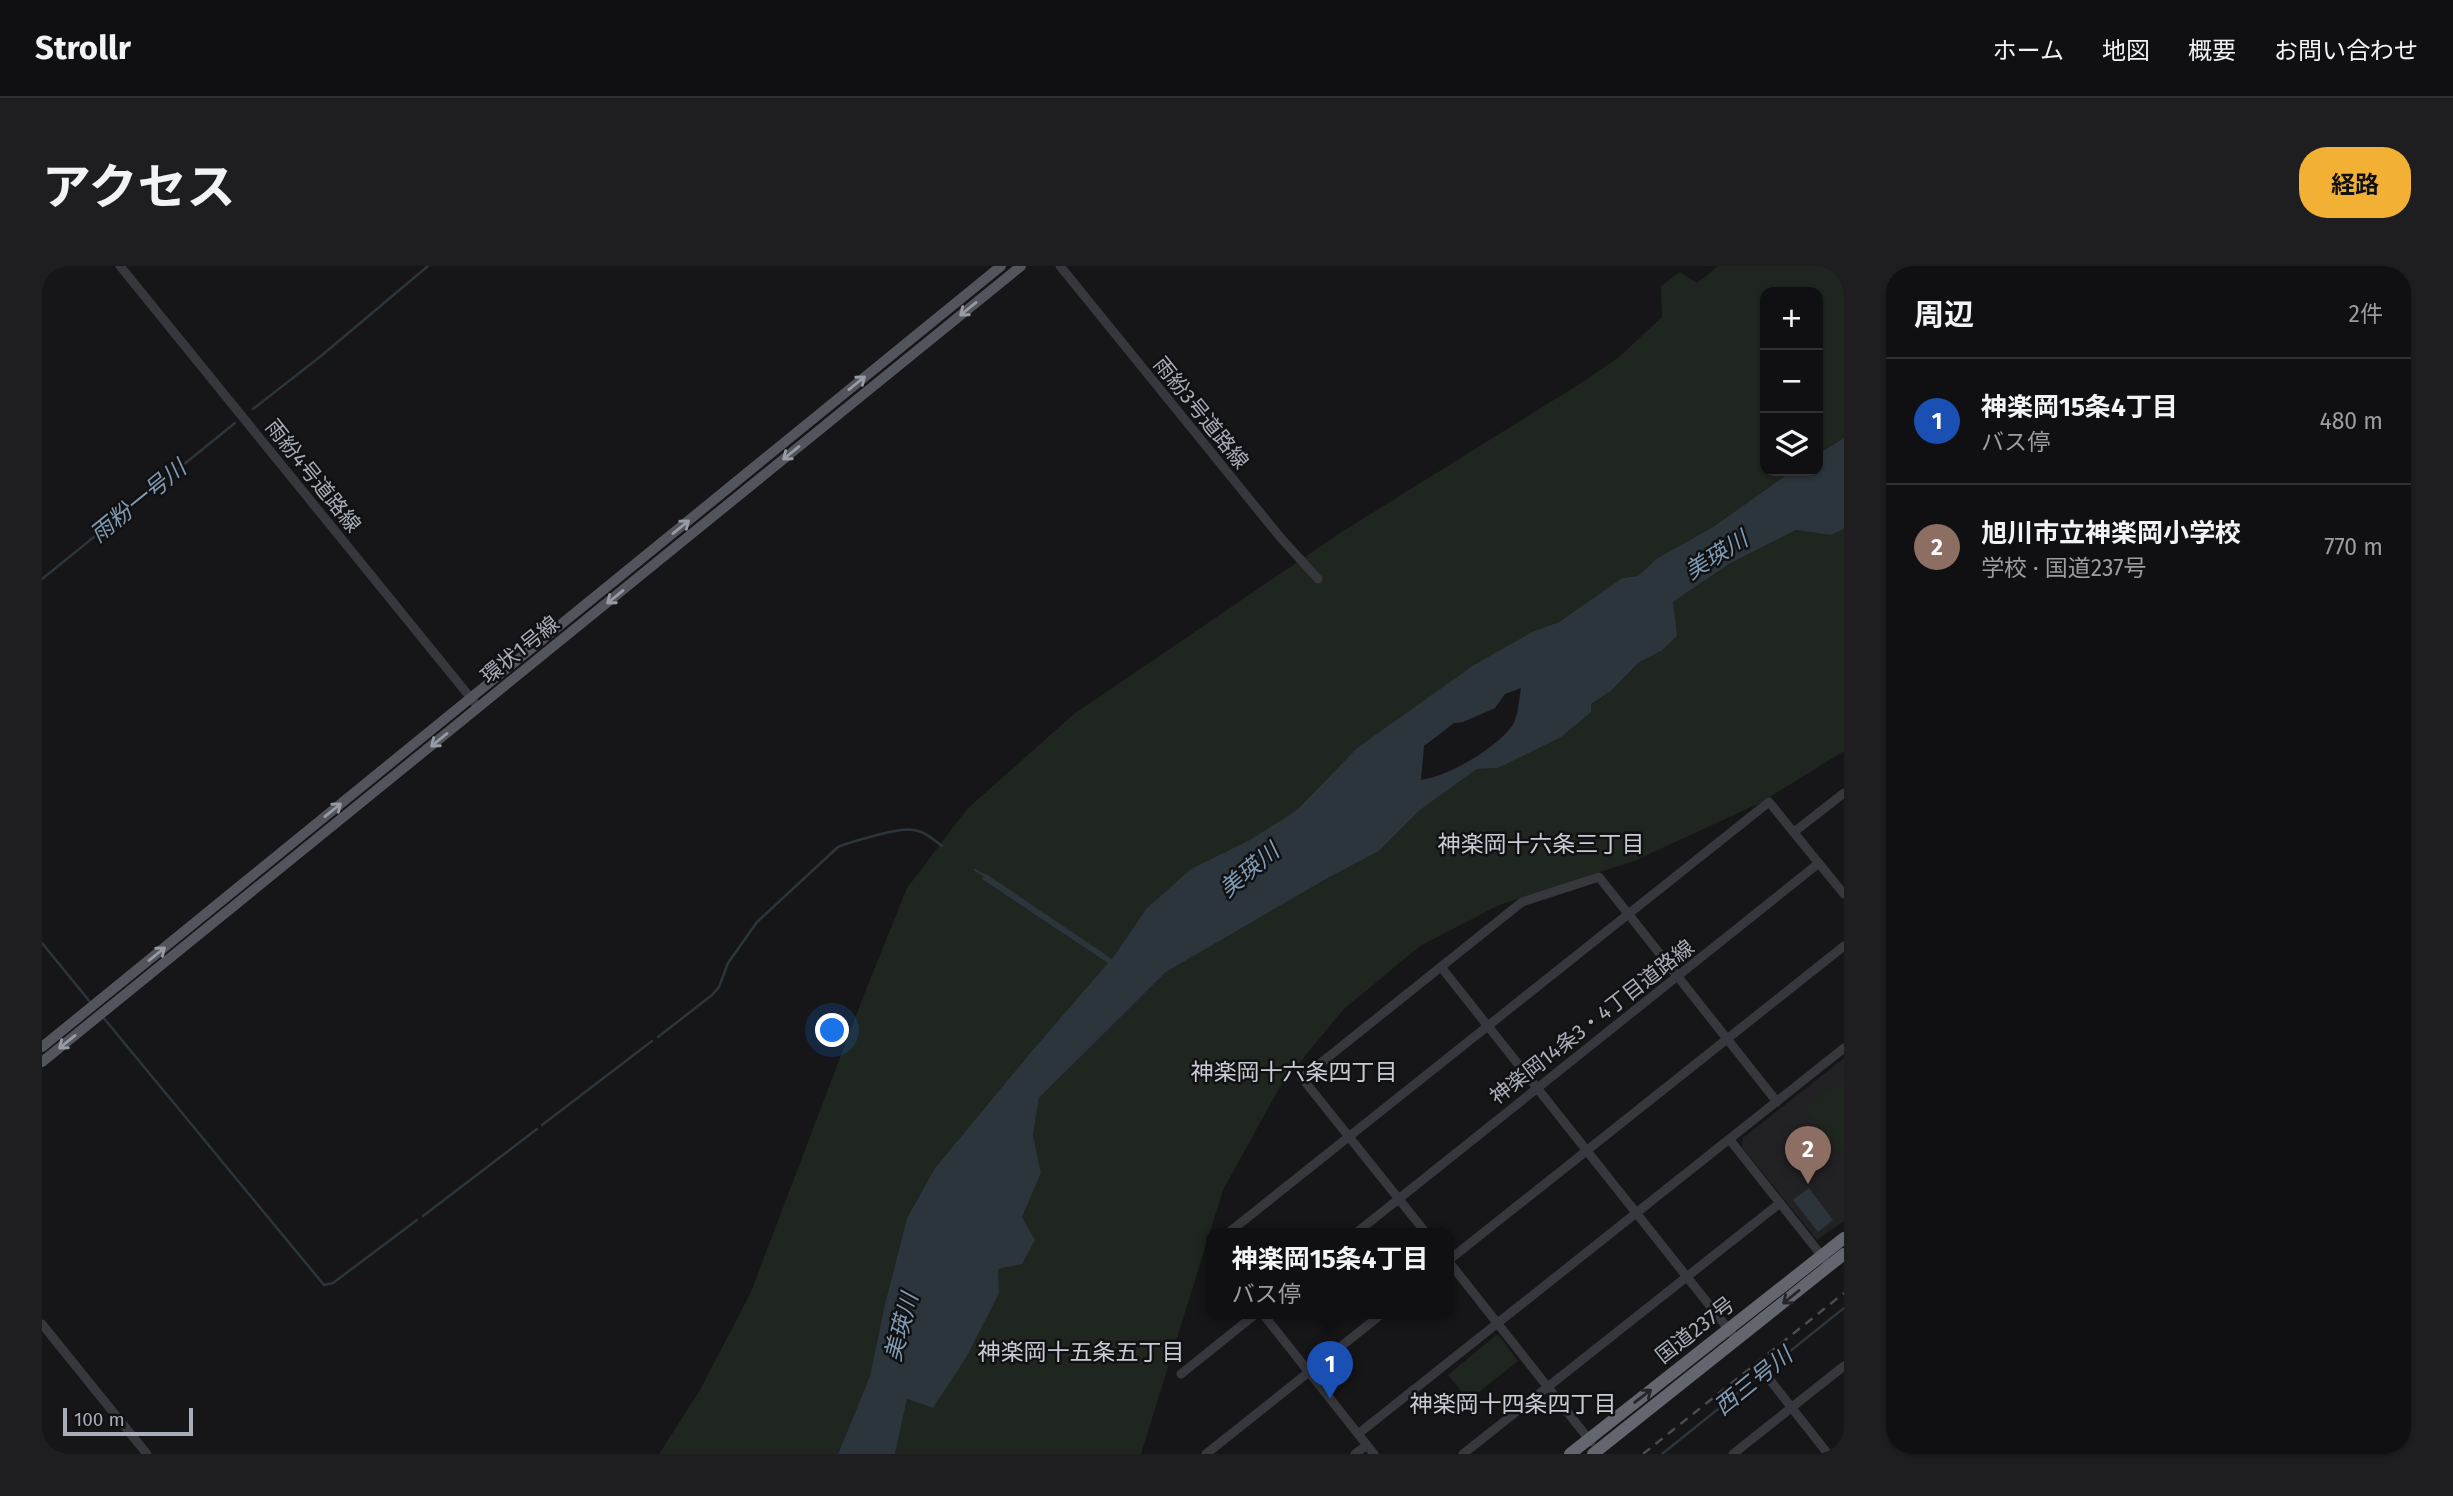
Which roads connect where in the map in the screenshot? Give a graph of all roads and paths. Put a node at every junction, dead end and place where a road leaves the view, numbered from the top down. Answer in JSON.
{"nodes":[{"id":1,"x":120,"y":266,"type":"edge"},
{"id":2,"x":1001,"y":266,"type":"edge"},
{"id":3,"x":1021,"y":266,"type":"edge"},
{"id":4,"x":1060,"y":266,"type":"edge"},
{"id":5,"x":1318,"y":579,"type":"dead end"},
{"id":6,"x":471,"y":698,"type":"junction"},
{"id":7,"x":479,"y":708,"type":"junction"},
{"id":8,"x":1844,"y":793,"type":"edge"},
{"id":9,"x":1794,"y":832,"type":"junction"},
{"id":10,"x":1819,"y":863,"type":"junction"},
{"id":11,"x":1841,"y":883,"type":"edge"},
{"id":12,"x":1844,"y":894,"type":"edge"},
{"id":13,"x":1628,"y":914,"type":"junction"},
{"id":14,"x":1844,"y":946,"type":"edge"},
{"id":15,"x":1441,"y":967,"type":"junction"},
{"id":16,"x":1677,"y":977,"type":"junction"},
{"id":17,"x":1488,"y":1025,"type":"junction"},
{"id":18,"x":1727,"y":1039,"type":"junction"},
{"id":19,"x":42,"y":1047,"type":"edge"},
{"id":20,"x":1844,"y":1048,"type":"edge"},
{"id":21,"x":42,"y":1062,"type":"edge"},
{"id":22,"x":1537,"y":1088,"type":"junction"},
{"id":23,"x":1777,"y":1102,"type":"junction"},
{"id":24,"x":1349,"y":1136,"type":"junction"},
{"id":25,"x":1730,"y":1140,"type":"junction"},
{"id":26,"x":1587,"y":1150,"type":"junction"},
{"id":27,"x":1399,"y":1199,"type":"junction"},
{"id":28,"x":1780,"y":1203,"type":"junction"},
{"id":29,"x":1637,"y":1213,"type":"junction"},
{"id":30,"x":1234,"y":1228,"type":"edge"},
{"id":31,"x":1362,"y":1228,"type":"edge"},
{"id":32,"x":1422,"y":1228,"type":"edge"},
{"id":33,"x":1844,"y":1238,"type":"edge"},
{"id":34,"x":1844,"y":1254,"type":"edge"},
{"id":35,"x":1454,"y":1257,"type":"edge"},
{"id":36,"x":1825,"y":1260,"type":"junction"},
{"id":37,"x":1454,"y":1268,"type":"edge"},
{"id":38,"x":1686,"y":1275,"type":"junction"},
{"id":39,"x":1251,"y":1319,"type":"edge"},
{"id":40,"x":1264,"y":1319,"type":"edge"},
{"id":41,"x":1376,"y":1319,"type":"edge"},
{"id":42,"x":42,"y":1324,"type":"edge"},
{"id":43,"x":1497,"y":1324,"type":"junction"},
{"id":44,"x":1728,"y":1328,"type":"junction"},
{"id":45,"x":1737,"y":1340,"type":"junction"},
{"id":46,"x":1844,"y":1366,"type":"edge"},
{"id":47,"x":1309,"y":1373,"type":"junction"},
{"id":48,"x":1181,"y":1374,"type":"dead end"},
{"id":49,"x":1770,"y":1380,"type":"dead end"},
{"id":50,"x":1546,"y":1386,"type":"junction"},
{"id":51,"x":1792,"y":1407,"type":"junction"},
{"id":52,"x":1358,"y":1434,"type":"junction"},
{"id":53,"x":1589,"y":1439,"type":"junction"},
{"id":54,"x":1367,"y":1445,"type":"junction"},
{"id":55,"x":1595,"y":1452,"type":"edge"},
{"id":56,"x":147,"y":1454,"type":"edge"},
{"id":57,"x":1206,"y":1454,"type":"edge"},
{"id":58,"x":1355,"y":1454,"type":"edge"},
{"id":59,"x":1374,"y":1454,"type":"edge"},
{"id":60,"x":1462,"y":1454,"type":"edge"},
{"id":61,"x":1570,"y":1454,"type":"edge"},
{"id":62,"x":1733,"y":1454,"type":"edge"},
{"id":63,"x":1828,"y":1454,"type":"edge"}],
"edges":[{"from":1,"to":6,"type":"street","name":"雨紛4号道路線"},
{"from":6,"to":2,"type":"main road","name":"環状1号線","one_way":true},
{"from":3,"to":7,"type":"main road","name":"環状1号線","one_way":true},
{"from":4,"to":5,"type":"street","name":"雨紛3号道路線"},
{"from":6,"to":7,"type":"street","name":"雨紛4号道路線"},
{"from":19,"to":6,"type":"main road","name":"環状1号線","one_way":true},
{"from":7,"to":21,"type":"main road","name":"環状1号線","one_way":true},
{"from":8,"to":9,"type":"street"},
{"from":9,"to":10,"type":"street"},
{"from":9,"to":13,"type":"street"},
{"from":10,"to":11,"type":"street"},
{"from":10,"to":16,"type":"street","name":"神楽岡14条3・4丁目道路線"},
{"from":11,"to":12,"type":"street"},
{"from":13,"to":15,"type":"street"},
{"from":13,"to":16,"type":"street"},
{"from":13,"to":17,"type":"street"},
{"from":14,"to":18,"type":"street"},
{"from":15,"to":17,"type":"street"},
{"from":15,"to":24,"type":"street"},
{"from":16,"to":18,"type":"street"},
{"from":16,"to":22,"type":"street","name":"神楽岡14条3・4丁目道路線"},
{"from":17,"to":22,"type":"street"},
{"from":17,"to":24,"type":"street"},
{"from":18,"to":23,"type":"street"},
{"from":18,"to":26,"type":"street"},
{"from":20,"to":23,"type":"street"},
{"from":22,"to":26,"type":"street"},
{"from":22,"to":27,"type":"street","name":"神楽岡14条3・4丁目道路線"},
{"from":23,"to":25,"type":"street"},
{"from":24,"to":27,"type":"street"},
{"from":24,"to":30,"type":"street"},
{"from":25,"to":28,"type":"street"},
{"from":25,"to":29,"type":"street"},
{"from":26,"to":29,"type":"street"},
{"from":26,"to":35,"type":"street"},
{"from":27,"to":31,"type":"street","name":"神楽岡14条3・4丁目道路線"},
{"from":27,"to":32,"type":"street"},
{"from":28,"to":36,"type":"street"},
{"from":28,"to":38,"type":"street"},
{"from":29,"to":38,"type":"street"},
{"from":29,"to":43,"type":"street"},
{"from":33,"to":36,"type":"highway","name":"国道237号"},
{"from":34,"to":36,"type":"highway","name":"国道237号"},
{"from":36,"to":44,"type":"highway","name":"国道237号"},
{"from":36,"to":45,"type":"highway","name":"国道237号","one_way":true},
{"from":37,"to":43,"type":"street"},
{"from":38,"to":44,"type":"street"},
{"from":38,"to":50,"type":"street"},
{"from":39,"to":48,"type":"street"},
{"from":40,"to":47,"type":"street"},
{"from":41,"to":47,"type":"street"},
{"from":42,"to":56,"type":"street"},
{"from":43,"to":50,"type":"street"},
{"from":43,"to":52,"type":"street"},
{"from":44,"to":45,"type":"street"},
{"from":53,"to":44,"type":"highway","name":"国道237号","one_way":true},
{"from":45,"to":55,"type":"highway","name":"国道237号"},
{"from":46,"to":51,"type":"street"},
{"from":47,"to":52,"type":"street"},
{"from":47,"to":57,"type":"street"},
{"from":49,"to":51,"type":"street"},
{"from":50,"to":53,"type":"street"},
{"from":50,"to":60,"type":"street"},
{"from":51,"to":62,"type":"street"},
{"from":51,"to":63,"type":"street"},
{"from":52,"to":54,"type":"street"},
{"from":53,"to":55,"type":"street"},
{"from":53,"to":61,"type":"highway","name":"国道237号"},
{"from":54,"to":58,"type":"street"},
{"from":54,"to":59,"type":"street"}]}
